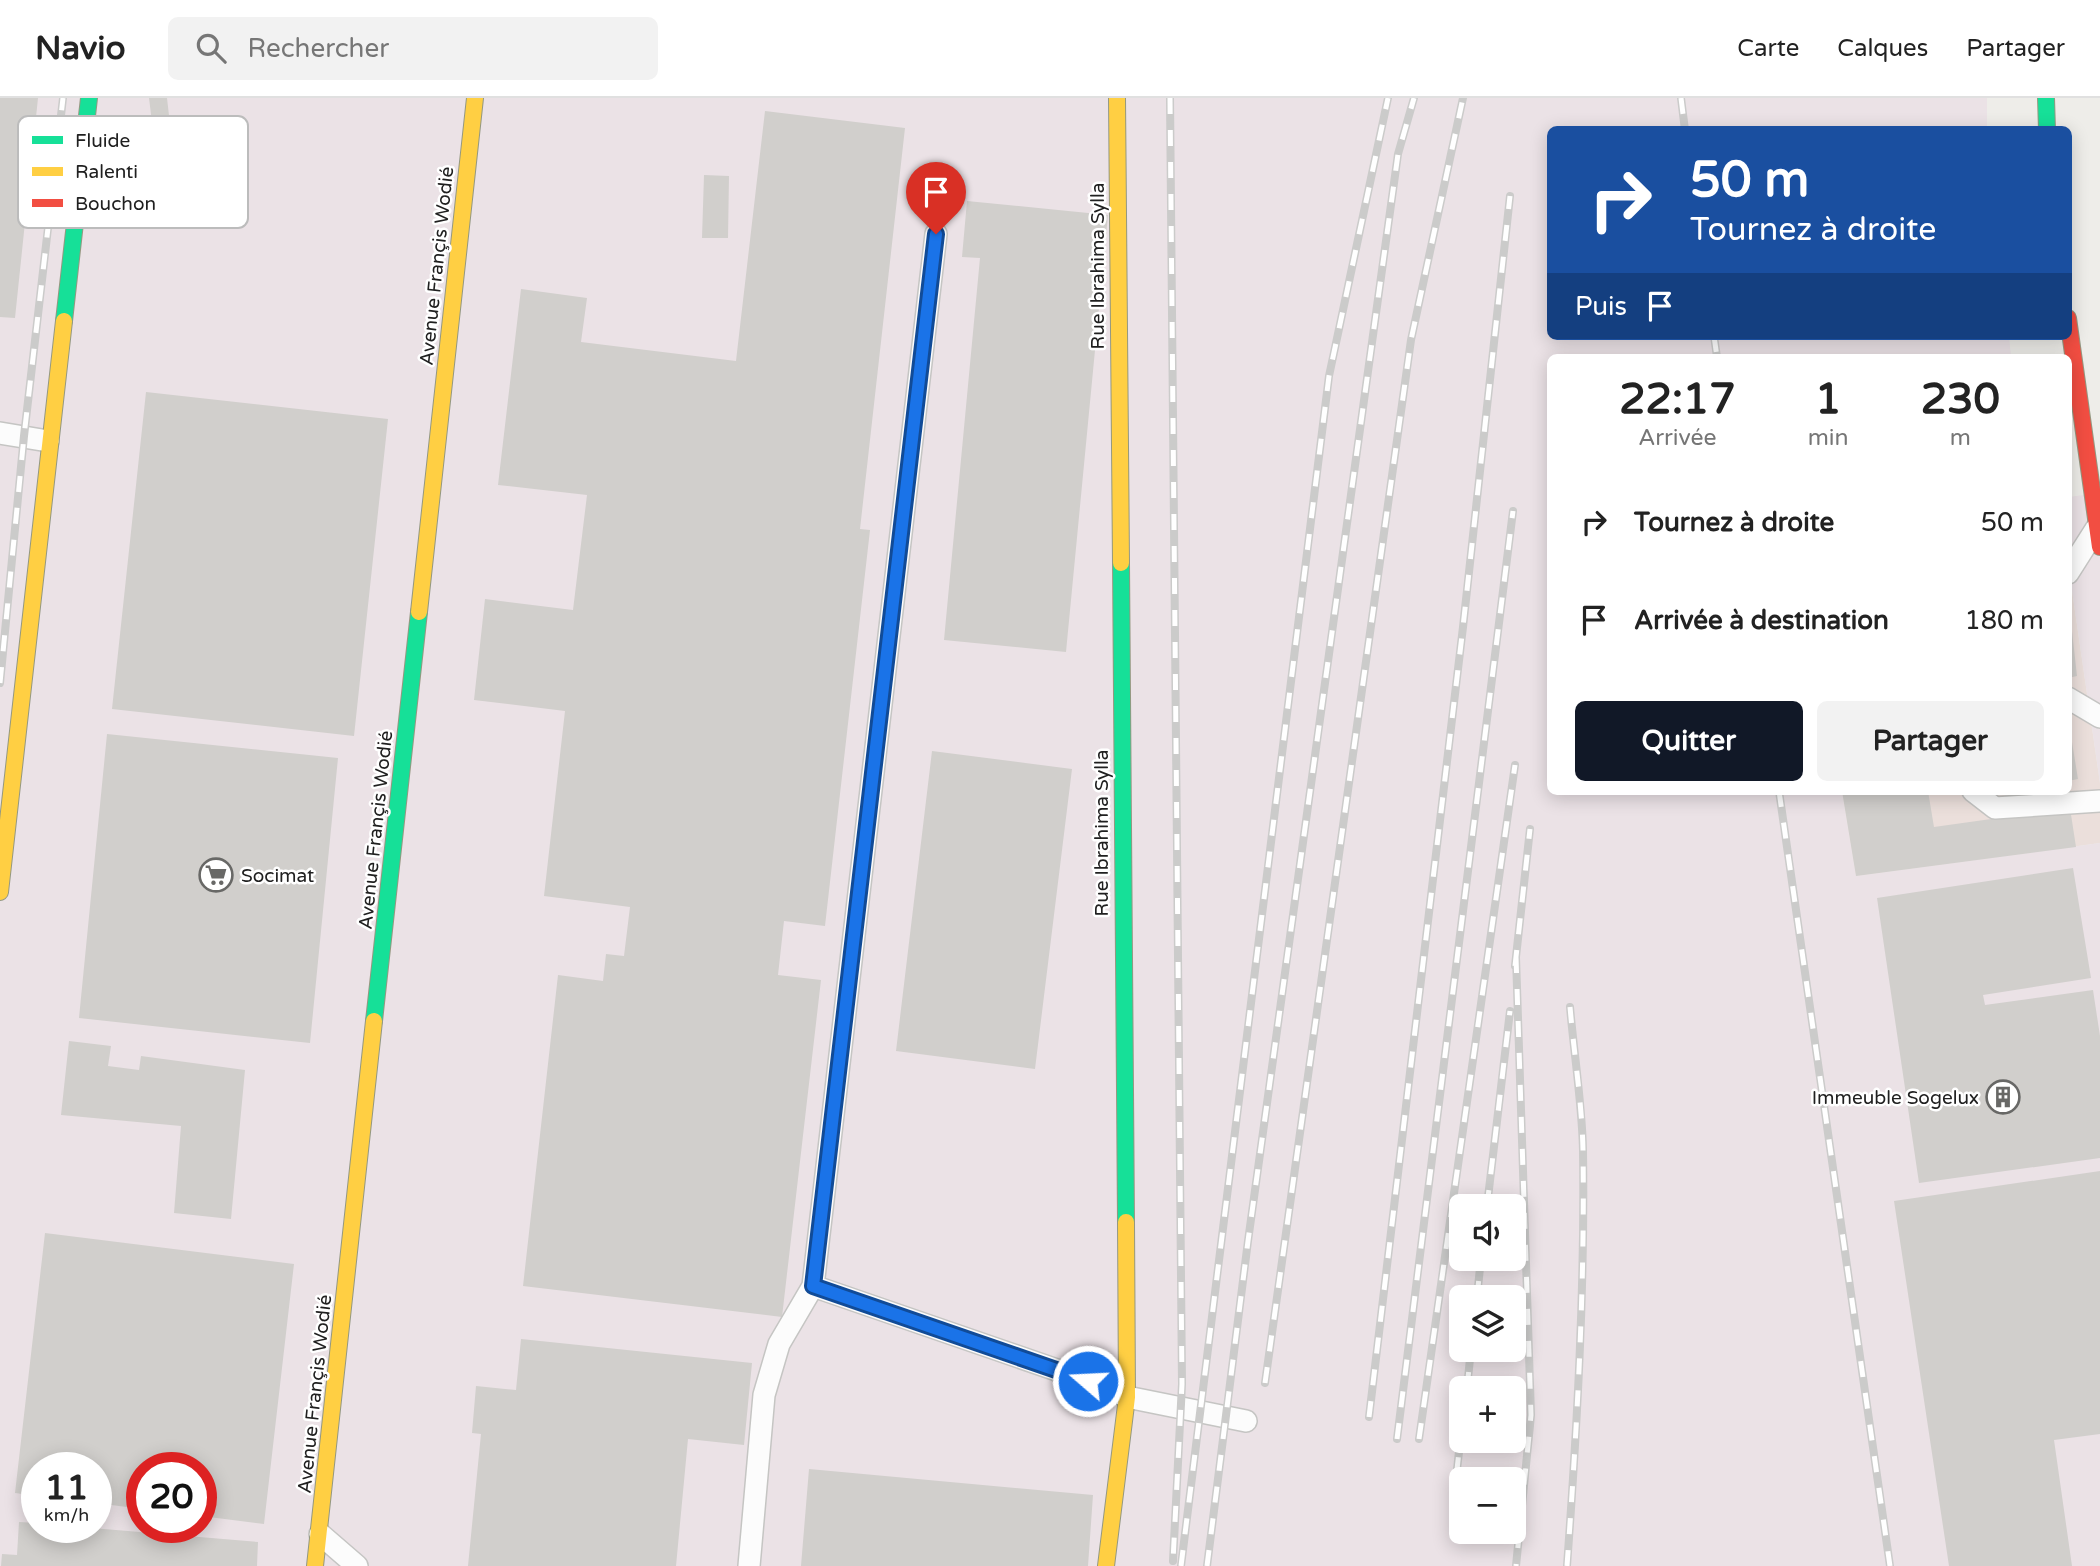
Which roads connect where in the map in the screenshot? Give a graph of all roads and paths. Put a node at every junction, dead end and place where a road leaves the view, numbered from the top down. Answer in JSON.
{"nodes":[{"id":1,"x":89,"y":98,"type":"edge"},
{"id":2,"x":475,"y":98,"type":"edge"},
{"id":3,"x":1116,"y":98,"type":"edge"},
{"id":4,"x":2046,"y":98,"type":"edge"},
{"id":5,"x":87,"y":116,"type":"edge"},
{"id":6,"x":2047,"y":126,"type":"edge"},
{"id":7,"x":73,"y":228,"type":"edge"},
{"id":8,"x":936,"y":234,"type":"dead end"},
{"id":9,"x":2071,"y":340,"type":"edge"},
{"id":10,"x":0,"y":433,"type":"edge"},
{"id":11,"x":48,"y":441,"type":"junction"},
{"id":12,"x":2098,"y":537,"type":"edge"},
{"id":13,"x":2072,"y":568,"type":"edge"},
{"id":14,"x":2072,"y":700,"type":"edge"},
{"id":15,"x":2100,"y":717,"type":"edge"},
{"id":16,"x":1978,"y":795,"type":"edge"},
{"id":17,"x":2100,"y":801,"type":"edge"},
{"id":18,"x":0,"y":892,"type":"edge"},
{"id":19,"x":813,"y":1286,"type":"junction"},
{"id":20,"x":1127,"y":1397,"type":"junction"},
{"id":21,"x":1246,"y":1421,"type":"dead end"},
{"id":22,"x":320,"y":1534,"type":"junction"},
{"id":23,"x":315,"y":1566,"type":"edge"},
{"id":24,"x":357,"y":1566,"type":"edge"},
{"id":25,"x":749,"y":1566,"type":"edge"},
{"id":26,"x":1105,"y":1566,"type":"edge"}],
"edges":[{"from":1,"to":5,"type":"street"},
{"from":2,"to":22,"type":"street","name":"Avenue Françis Wodié"},
{"from":3,"to":20,"type":"street","name":"Rue Ibrahima Sylla"},
{"from":4,"to":6,"type":"street"},
{"from":7,"to":11,"type":"street"},
{"from":8,"to":19,"type":"lane"},
{"from":9,"to":12,"type":"street"},
{"from":10,"to":11,"type":"lane"},
{"from":11,"to":18,"type":"street"},
{"from":12,"to":13,"type":"lane"},
{"from":14,"to":15,"type":"lane"},
{"from":16,"to":17,"type":"lane"},
{"from":19,"to":20,"type":"lane"},
{"from":19,"to":25,"type":"lane"},
{"from":20,"to":21,"type":"lane"},
{"from":20,"to":26,"type":"street","name":"Rue Ibrahima Sylla"},
{"from":22,"to":23,"type":"street","name":"Avenue Françis Wodié"},
{"from":22,"to":24,"type":"lane"}]}
